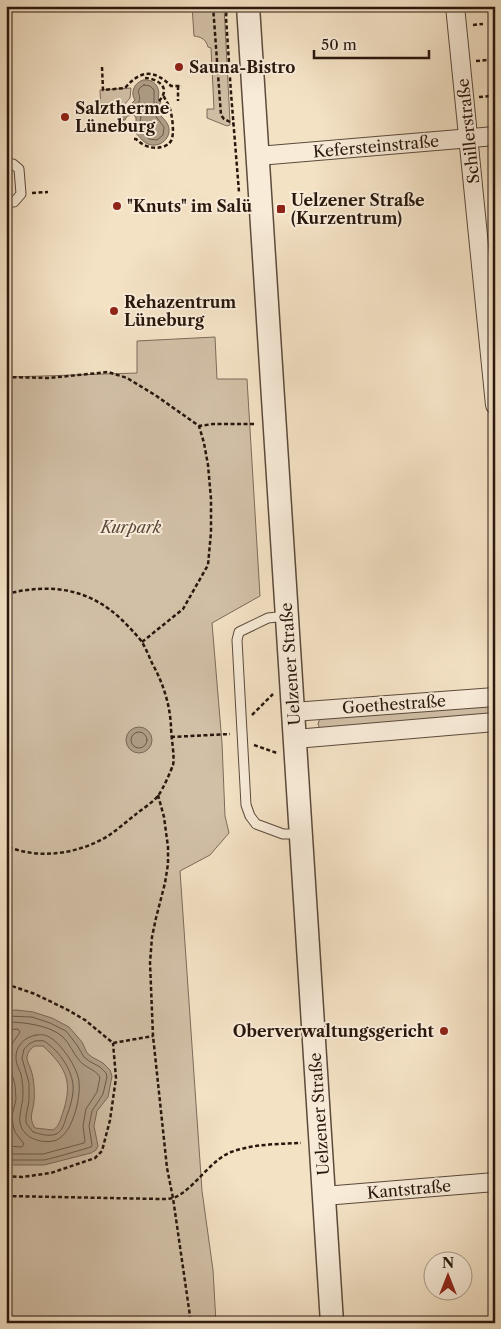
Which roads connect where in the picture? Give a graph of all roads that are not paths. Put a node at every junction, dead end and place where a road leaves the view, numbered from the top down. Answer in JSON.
{"nodes":[{"id":1,"x":248,"y":6,"type":"edge"},
{"id":2,"x":455,"y":6,"type":"edge"},
{"id":3,"x":495,"y":136,"type":"edge"},
{"id":4,"x":469,"y":138,"type":"junction"},
{"id":5,"x":265,"y":156,"type":"junction"},
{"id":6,"x":6,"y":164,"type":"edge"},
{"id":7,"x":6,"y":202,"type":"edge"},
{"id":8,"x":495,"y":405,"type":"edge"},
{"id":9,"x":287,"y":616,"type":"junction"},
{"id":10,"x":495,"y":697,"type":"edge"},
{"id":11,"x":292,"y":703,"type":"junction"},
{"id":12,"x":495,"y":722,"type":"edge"},
{"id":13,"x":295,"y":745,"type":"junction"},
{"id":14,"x":301,"y":834,"type":"junction"},
{"id":15,"x":495,"y":1182,"type":"edge"},
{"id":16,"x":324,"y":1196,"type":"junction"},
{"id":17,"x":332,"y":1323,"type":"edge"}],
"edges":[{"from":1,"to":5,"type":"street","name":"Uelzener Straße"},
{"from":2,"to":4,"type":"street","name":"Schillerstraße"},
{"from":3,"to":4,"type":"street","name":"Kefersteinstraße"},
{"from":4,"to":5,"type":"street","name":"Kefersteinstraße"},
{"from":4,"to":8,"type":"street","name":"Schillerstraße"},
{"from":5,"to":9,"type":"street","name":"Uelzener Straße"},
{"from":6,"to":7,"type":"lane"},
{"from":9,"to":11,"type":"street","name":"Uelzener Straße"},
{"from":9,"to":14,"type":"lane"},
{"from":10,"to":11,"type":"street","name":"Goethestraße"},
{"from":11,"to":13,"type":"street","name":"Uelzener Straße"},
{"from":12,"to":13,"type":"street","name":"Goethestraße"},
{"from":13,"to":14,"type":"street","name":"Uelzener Straße"},
{"from":14,"to":16,"type":"street","name":"Uelzener Straße"},
{"from":15,"to":16,"type":"street","name":"Kantstraße"},
{"from":16,"to":17,"type":"street","name":"Uelzener Straße"}]}
